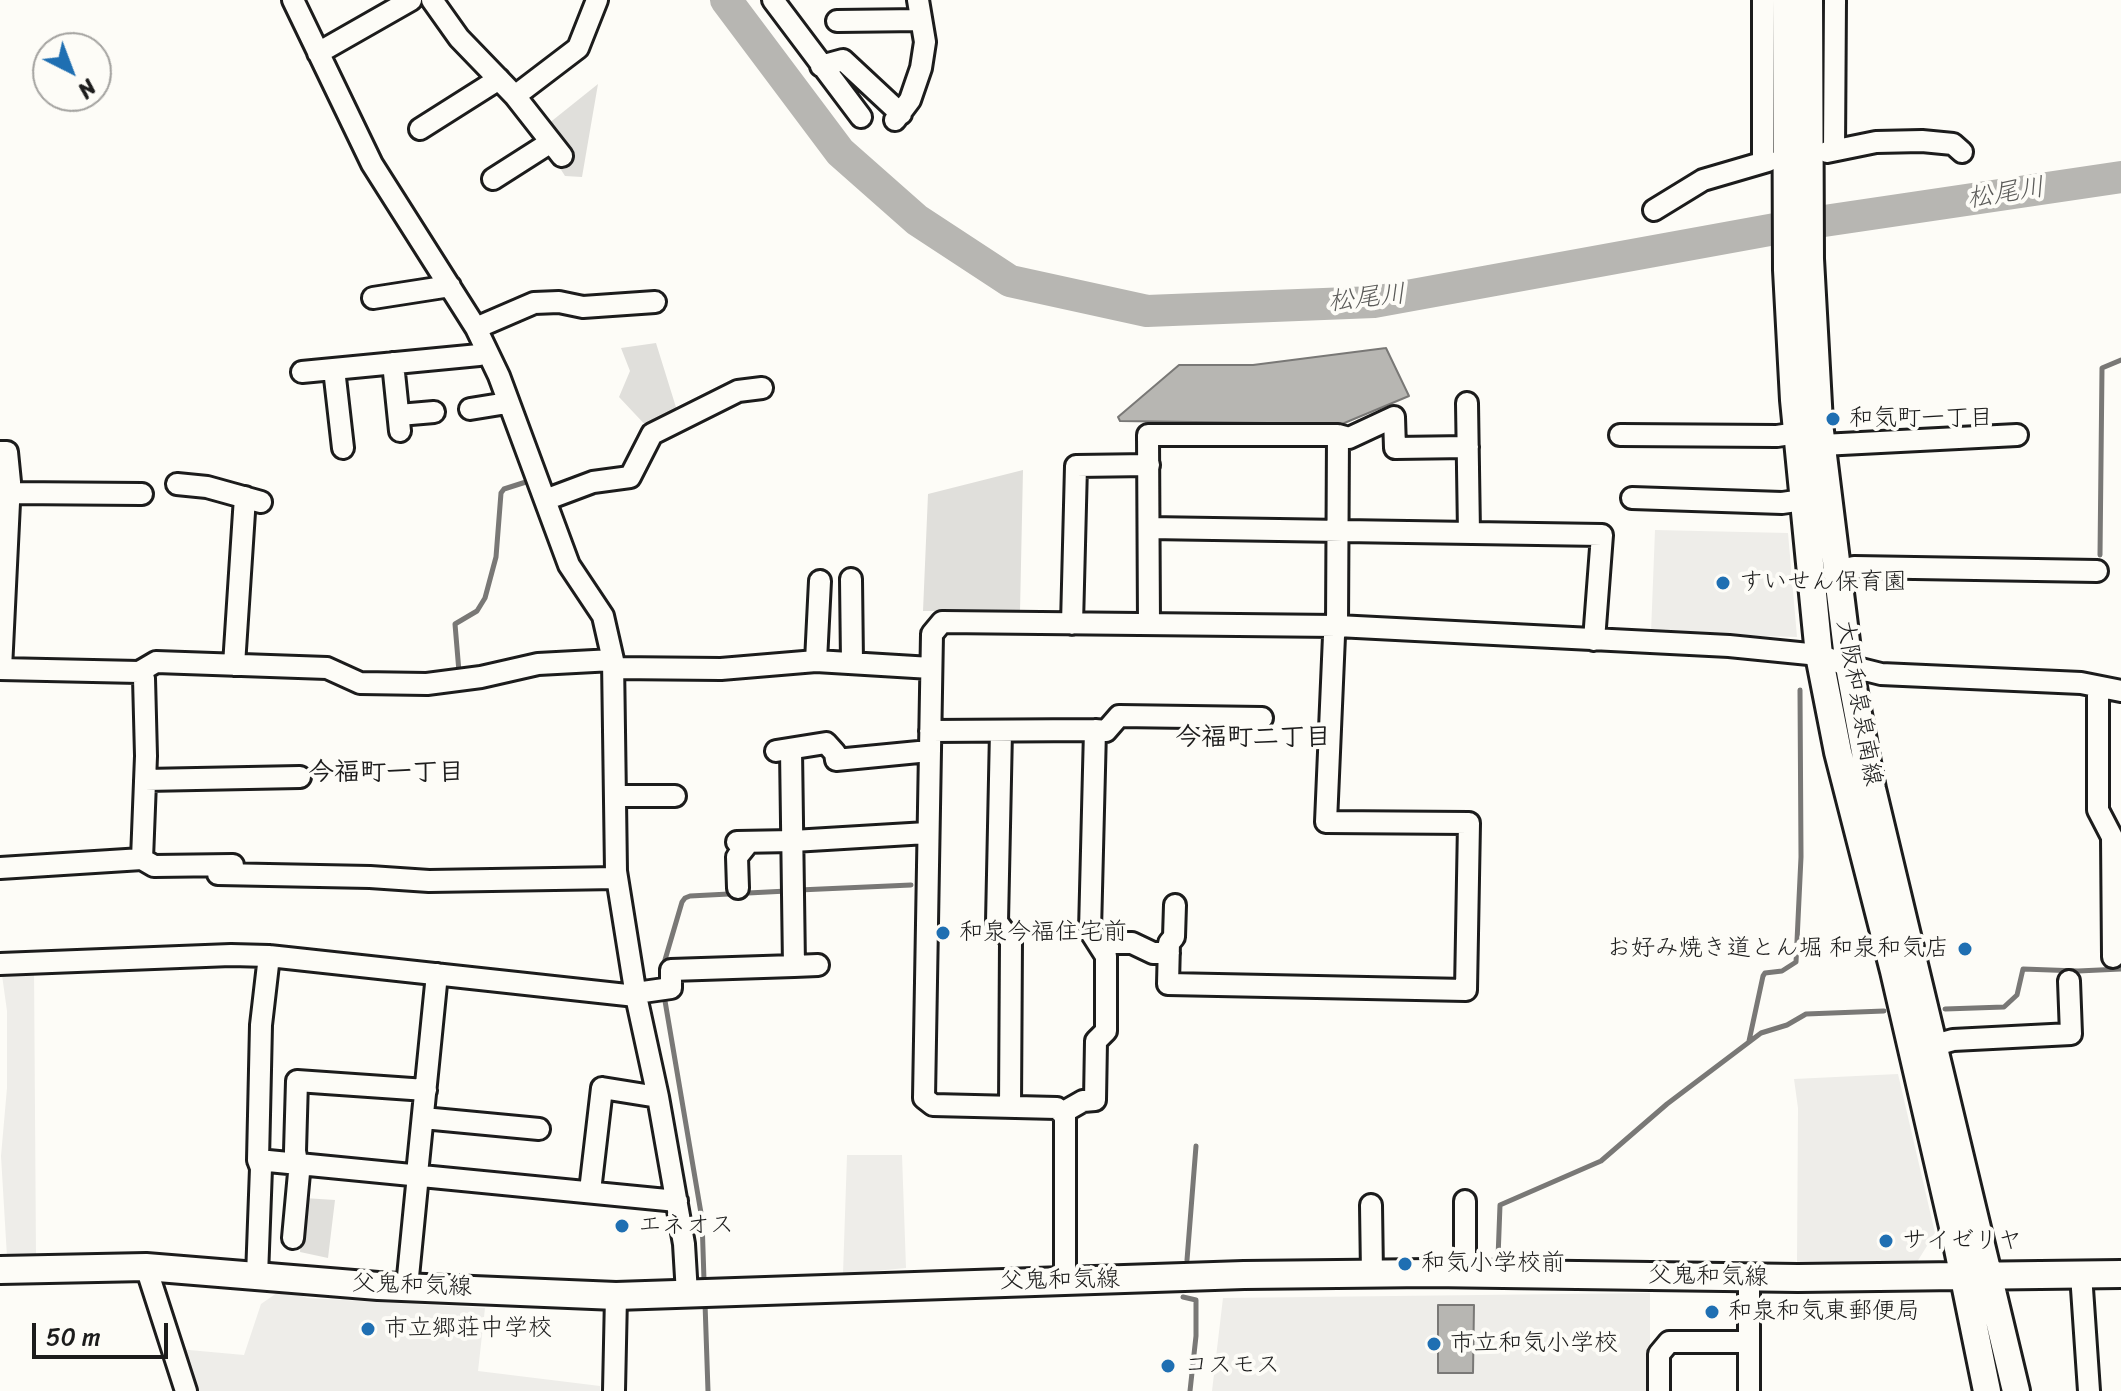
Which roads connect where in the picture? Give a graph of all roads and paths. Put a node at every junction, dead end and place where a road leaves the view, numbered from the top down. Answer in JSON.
{"nodes":[{"id":1,"x":293,"y":0,"type":"edge"},
{"id":2,"x":411,"y":0,"type":"edge"},
{"id":3,"x":432,"y":0,"type":"edge"},
{"id":4,"x":597,"y":0,"type":"edge"},
{"id":5,"x":773,"y":0,"type":"edge"},
{"id":6,"x":1763,"y":0,"type":"edge"},
{"id":7,"x":1786,"y":0,"type":"edge"},
{"id":8,"x":1809,"y":0,"type":"edge"},
{"id":9,"x":1835,"y":0,"type":"edge"},
{"id":10,"x":378,"y":10,"type":"edge"},
{"id":11,"x":919,"y":10,"type":"edge"},
{"id":12,"x":837,"y":21,"type":"dead end"},
{"id":13,"x":486,"y":35,"type":"dead end"},
{"id":14,"x":468,"y":47,"type":"junction"},
{"id":15,"x":318,"y":53,"type":"junction"},
{"id":16,"x":821,"y":66,"type":"junction"},
{"id":17,"x":499,"y":79,"type":"junction"},
{"id":18,"x":515,"y":96,"type":"junction"},
{"id":19,"x":861,"y":117,"type":"dead end"},
{"id":20,"x":420,"y":129,"type":"dead end"},
{"id":21,"x":1962,"y":152,"type":"dead end"},
{"id":22,"x":493,"y":179,"type":"dead end"},
{"id":23,"x":1798,"y":188,"type":"junction"},
{"id":24,"x":1654,"y":210,"type":"dead end"},
{"id":25,"x":1798,"y":262,"type":"junction"},
{"id":26,"x":450,"y":286,"type":"junction"},
{"id":27,"x":643,"y":297,"type":"dead end"},
{"id":28,"x":373,"y":298,"type":"dead end"},
{"id":29,"x":476,"y":328,"type":"junction"},
{"id":30,"x":486,"y":352,"type":"junction"},
{"id":31,"x":393,"y":363,"type":"junction"},
{"id":32,"x":334,"y":369,"type":"junction"},
{"id":33,"x":302,"y":372,"type":"dead end"},
{"id":34,"x":762,"y":388,"type":"dead end"},
{"id":35,"x":507,"y":403,"type":"junction"},
{"id":36,"x":1467,"y":403,"type":"dead end"},
{"id":37,"x":470,"y":409,"type":"dead end"},
{"id":38,"x":434,"y":412,"type":"dead end"},
{"id":39,"x":1797,"y":433,"type":"junction"},
{"id":40,"x":1338,"y":435,"type":"junction"},
{"id":41,"x":1620,"y":435,"type":"dead end"},
{"id":42,"x":2017,"y":435,"type":"dead end"},
{"id":43,"x":1822,"y":445,"type":"junction"},
{"id":44,"x":1468,"y":447,"type":"junction"},
{"id":45,"x":343,"y":448,"type":"dead end"},
{"id":46,"x":0,"y":452,"type":"edge"},
{"id":47,"x":1149,"y":465,"type":"junction"},
{"id":48,"x":177,"y":484,"type":"dead end"},
{"id":49,"x":10,"y":493,"type":"junction"},
{"id":50,"x":142,"y":494,"type":"dead end"},
{"id":51,"x":545,"y":500,"type":"junction"},
{"id":52,"x":1803,"y":500,"type":"junction"},
{"id":53,"x":1644,"y":505,"type":"dead end"},
{"id":54,"x":1149,"y":528,"type":"junction"},
{"id":55,"x":1338,"y":531,"type":"junction"},
{"id":56,"x":1469,"y":533,"type":"junction"},
{"id":57,"x":1836,"y":571,"type":"junction"},
{"id":58,"x":2097,"y":571,"type":"dead end"},
{"id":59,"x":851,"y":579,"type":"dead end"},
{"id":60,"x":820,"y":581,"type":"dead end"},
{"id":61,"x":1072,"y":624,"type":"junction"},
{"id":62,"x":1149,"y":624,"type":"junction"},
{"id":63,"x":1337,"y":626,"type":"junction"},
{"id":64,"x":1594,"y":640,"type":"junction"},
{"id":65,"x":1819,"y":655,"type":"junction"},
{"id":66,"x":816,"y":661,"type":"junction"},
{"id":67,"x":852,"y":662,"type":"junction"},
{"id":68,"x":613,"y":664,"type":"junction"},
{"id":69,"x":234,"y":665,"type":"junction"},
{"id":70,"x":1849,"y":666,"type":"junction"},
{"id":71,"x":931,"y":668,"type":"junction"},
{"id":72,"x":0,"y":669,"type":"edge"},
{"id":73,"x":139,"y":672,"type":"junction"},
{"id":74,"x":2098,"y":687,"type":"junction"},
{"id":75,"x":2121,"y":691,"type":"edge"},
{"id":76,"x":1262,"y":718,"type":"dead end"},
{"id":77,"x":1095,"y":730,"type":"junction"},
{"id":78,"x":1001,"y":731,"type":"junction"},
{"id":79,"x":930,"y":741,"type":"junction"},
{"id":80,"x":300,"y":777,"type":"dead end"},
{"id":81,"x":145,"y":780,"type":"junction"},
{"id":82,"x":615,"y":796,"type":"junction"},
{"id":83,"x":675,"y":796,"type":"dead end"},
{"id":84,"x":927,"y":833,"type":"junction"},
{"id":85,"x":793,"y":841,"type":"junction"},
{"id":86,"x":142,"y":859,"type":"junction"},
{"id":87,"x":226,"y":862,"type":"junction"},
{"id":88,"x":253,"y":865,"type":"dead end"},
{"id":89,"x":0,"y":868,"type":"edge"},
{"id":90,"x":732,"y":876,"type":"dead end"},
{"id":91,"x":617,"y":878,"type":"junction"},
{"id":92,"x":1175,"y":905,"type":"dead end"},
{"id":93,"x":1100,"y":943,"type":"junction"},
{"id":94,"x":1169,"y":953,"type":"junction"},
{"id":95,"x":269,"y":956,"type":"junction"},
{"id":96,"x":2113,"y":957,"type":"dead end"},
{"id":97,"x":0,"y":964,"type":"edge"},
{"id":98,"x":818,"y":965,"type":"dead end"},
{"id":99,"x":794,"y":966,"type":"junction"},
{"id":100,"x":437,"y":974,"type":"junction"},
{"id":101,"x":2069,"y":981,"type":"dead end"},
{"id":102,"x":636,"y":994,"type":"junction"},
{"id":103,"x":1935,"y":1045,"type":"junction"},
{"id":104,"x":426,"y":1090,"type":"junction"},
{"id":105,"x":658,"y":1097,"type":"junction"},
{"id":106,"x":1010,"y":1107,"type":"junction"},
{"id":107,"x":1062,"y":1113,"type":"junction"},
{"id":108,"x":423,"y":1118,"type":"junction"},
{"id":109,"x":539,"y":1129,"type":"dead end"},
{"id":110,"x":258,"y":1160,"type":"junction"},
{"id":111,"x":296,"y":1162,"type":"junction"},
{"id":112,"x":417,"y":1179,"type":"junction"},
{"id":113,"x":590,"y":1191,"type":"junction"},
{"id":114,"x":677,"y":1201,"type":"junction"},
{"id":115,"x":1465,"y":1201,"type":"dead end"},
{"id":116,"x":1371,"y":1205,"type":"dead end"},
{"id":117,"x":293,"y":1238,"type":"dead end"},
{"id":118,"x":146,"y":1267,"type":"junction"},
{"id":119,"x":0,"y":1270,"type":"edge"},
{"id":120,"x":1372,"y":1274,"type":"junction"},
{"id":121,"x":1465,"y":1274,"type":"junction"},
{"id":122,"x":2081,"y":1274,"type":"junction"},
{"id":123,"x":2121,"y":1274,"type":"edge"},
{"id":124,"x":257,"y":1276,"type":"junction"},
{"id":125,"x":1976,"y":1277,"type":"junction"},
{"id":126,"x":1749,"y":1278,"type":"junction"},
{"id":127,"x":1065,"y":1281,"type":"junction"},
{"id":128,"x":407,"y":1287,"type":"junction"},
{"id":129,"x":687,"y":1294,"type":"junction"},
{"id":130,"x":616,"y":1296,"type":"junction"},
{"id":131,"x":1749,"y":1342,"type":"junction"},
{"id":132,"x":186,"y":1391,"type":"edge"},
{"id":133,"x":614,"y":1391,"type":"edge"},
{"id":134,"x":1659,"y":1391,"type":"edge"},
{"id":135,"x":1749,"y":1391,"type":"edge"},
{"id":136,"x":1987,"y":1391,"type":"edge"},
{"id":137,"x":2016,"y":1391,"type":"edge"},
{"id":138,"x":2089,"y":1391,"type":"edge"}],
"edges":[{"from":1,"to":15,"type":"street"},
{"from":2,"to":10,"type":"street"},
{"from":3,"to":14,"type":"street"},
{"from":4,"to":18,"type":"street"},
{"from":5,"to":16,"type":"street"},
{"from":6,"to":24,"type":"street"},
{"from":7,"to":23,"type":"main road","name":"大阪和泉泉南線"},
{"from":8,"to":23,"type":"main road","name":"大阪和泉泉南線"},
{"from":9,"to":21,"type":"street"},
{"from":10,"to":15,"type":"street"},
{"from":11,"to":12,"type":"street"},
{"from":11,"to":16,"type":"street"},
{"from":13,"to":14,"type":"street"},
{"from":14,"to":17,"type":"street"},
{"from":15,"to":26,"type":"street"},
{"from":16,"to":19,"type":"street"},
{"from":17,"to":18,"type":"street"},
{"from":17,"to":20,"type":"street"},
{"from":18,"to":22,"type":"street"},
{"from":23,"to":25,"type":"main road","name":"大阪和泉泉南線"},
{"from":25,"to":39,"type":"main road","name":"大阪和泉泉南線"},
{"from":25,"to":43,"type":"main road","name":"大阪和泉泉南線"},
{"from":26,"to":28,"type":"street"},
{"from":26,"to":29,"type":"street"},
{"from":27,"to":29,"type":"street"},
{"from":29,"to":30,"type":"street"},
{"from":30,"to":31,"type":"street"},
{"from":30,"to":35,"type":"street"},
{"from":31,"to":32,"type":"street"},
{"from":31,"to":38,"type":"street"},
{"from":32,"to":33,"type":"street"},
{"from":32,"to":45,"type":"street"},
{"from":34,"to":51,"type":"street"},
{"from":35,"to":37,"type":"street"},
{"from":35,"to":51,"type":"street"},
{"from":36,"to":44,"type":"street"},
{"from":39,"to":41,"type":"street"},
{"from":39,"to":52,"type":"main road","name":"大阪和泉泉南線"},
{"from":40,"to":44,"type":"street"},
{"from":40,"to":47,"type":"street"},
{"from":40,"to":55,"type":"street"},
{"from":42,"to":43,"type":"street"},
{"from":43,"to":57,"type":"main road","name":"大阪和泉泉南線"},
{"from":44,"to":56,"type":"street"},
{"from":46,"to":49,"type":"street"},
{"from":47,"to":54,"type":"street"},
{"from":47,"to":61,"type":"street"},
{"from":48,"to":69,"type":"street"},
{"from":49,"to":50,"type":"street"},
{"from":49,"to":72,"type":"street"},
{"from":51,"to":68,"type":"street"},
{"from":52,"to":53,"type":"street"},
{"from":52,"to":65,"type":"main road","name":"大阪和泉泉南線"},
{"from":54,"to":55,"type":"street"},
{"from":54,"to":62,"type":"street"},
{"from":55,"to":56,"type":"street"},
{"from":55,"to":63,"type":"street"},
{"from":56,"to":64,"type":"street"},
{"from":57,"to":58,"type":"street"},
{"from":57,"to":70,"type":"main road","name":"大阪和泉泉南線"},
{"from":59,"to":67,"type":"street"},
{"from":60,"to":66,"type":"street"},
{"from":61,"to":62,"type":"street"},
{"from":61,"to":71,"type":"street"},
{"from":62,"to":63,"type":"street"},
{"from":63,"to":64,"type":"street"},
{"from":63,"to":94,"type":"street"},
{"from":64,"to":65,"type":"street"},
{"from":65,"to":70,"type":"street"},
{"from":65,"to":125,"type":"main road","name":"大阪和泉泉南線"},
{"from":66,"to":67,"type":"street"},
{"from":66,"to":68,"type":"street"},
{"from":67,"to":71,"type":"street"},
{"from":68,"to":69,"type":"street"},
{"from":68,"to":82,"type":"street"},
{"from":69,"to":73,"type":"street"},
{"from":70,"to":74,"type":"street"},
{"from":70,"to":103,"type":"main road","name":"大阪和泉泉南線"},
{"from":71,"to":79,"type":"street"},
{"from":72,"to":73,"type":"street"},
{"from":73,"to":81,"type":"street"},
{"from":74,"to":75,"type":"street"},
{"from":74,"to":96,"type":"street"},
{"from":76,"to":77,"type":"street"},
{"from":77,"to":78,"type":"street"},
{"from":77,"to":93,"type":"street"},
{"from":78,"to":79,"type":"street"},
{"from":78,"to":106,"type":"street"},
{"from":79,"to":84,"type":"street"},
{"from":79,"to":85,"type":"street"},
{"from":80,"to":81,"type":"street"},
{"from":81,"to":86,"type":"street"},
{"from":82,"to":83,"type":"street"},
{"from":82,"to":91,"type":"street"},
{"from":84,"to":85,"type":"street"},
{"from":84,"to":106,"type":"street"},
{"from":85,"to":90,"type":"street"},
{"from":85,"to":99,"type":"street"},
{"from":86,"to":87,"type":"street"},
{"from":86,"to":89,"type":"street"},
{"from":87,"to":88,"type":"street"},
{"from":87,"to":91,"type":"street"},
{"from":91,"to":102,"type":"street"},
{"from":92,"to":94,"type":"street"},
{"from":93,"to":94,"type":"street"},
{"from":93,"to":107,"type":"street"},
{"from":95,"to":97,"type":"street"},
{"from":95,"to":100,"type":"street"},
{"from":95,"to":110,"type":"street"},
{"from":98,"to":99,"type":"street"},
{"from":99,"to":102,"type":"street"},
{"from":100,"to":102,"type":"street"},
{"from":100,"to":104,"type":"street"},
{"from":101,"to":103,"type":"street"},
{"from":102,"to":105,"type":"street"},
{"from":103,"to":125,"type":"main road","name":"大阪和泉泉南線"},
{"from":104,"to":108,"type":"street"},
{"from":104,"to":111,"type":"street"},
{"from":105,"to":113,"type":"street"},
{"from":105,"to":114,"type":"street"},
{"from":106,"to":107,"type":"street"},
{"from":107,"to":127,"type":"street"},
{"from":108,"to":109,"type":"street"},
{"from":108,"to":112,"type":"street"},
{"from":110,"to":111,"type":"street"},
{"from":110,"to":124,"type":"street"},
{"from":111,"to":112,"type":"street"},
{"from":111,"to":117,"type":"street"},
{"from":112,"to":113,"type":"street"},
{"from":112,"to":128,"type":"street"},
{"from":113,"to":114,"type":"street"},
{"from":114,"to":129,"type":"street"},
{"from":115,"to":121,"type":"street"},
{"from":116,"to":120,"type":"street"},
{"from":118,"to":119,"type":"main road","name":"父鬼和気線"},
{"from":118,"to":124,"type":"main road","name":"父鬼和気線"},
{"from":118,"to":132,"type":"street"},
{"from":120,"to":121,"type":"main road","name":"父鬼和気線"},
{"from":120,"to":127,"type":"main road","name":"父鬼和気線"},
{"from":121,"to":126,"type":"main road","name":"父鬼和気線"},
{"from":122,"to":123,"type":"main road","name":"父鬼和気線"},
{"from":122,"to":125,"type":"main road","name":"父鬼和気線"},
{"from":122,"to":138,"type":"street"},
{"from":124,"to":128,"type":"main road","name":"父鬼和気線"},
{"from":125,"to":126,"type":"main road","name":"父鬼和気線"},
{"from":125,"to":136,"type":"main road","name":"大阪和泉泉南線"},
{"from":125,"to":137,"type":"main road","name":"大阪和泉泉南線"},
{"from":126,"to":131,"type":"street"},
{"from":127,"to":129,"type":"main road","name":"父鬼和気線"},
{"from":128,"to":130,"type":"main road","name":"父鬼和気線"},
{"from":129,"to":130,"type":"main road","name":"父鬼和気線"},
{"from":130,"to":133,"type":"street"},
{"from":131,"to":134,"type":"street"},
{"from":131,"to":135,"type":"street"}]}
